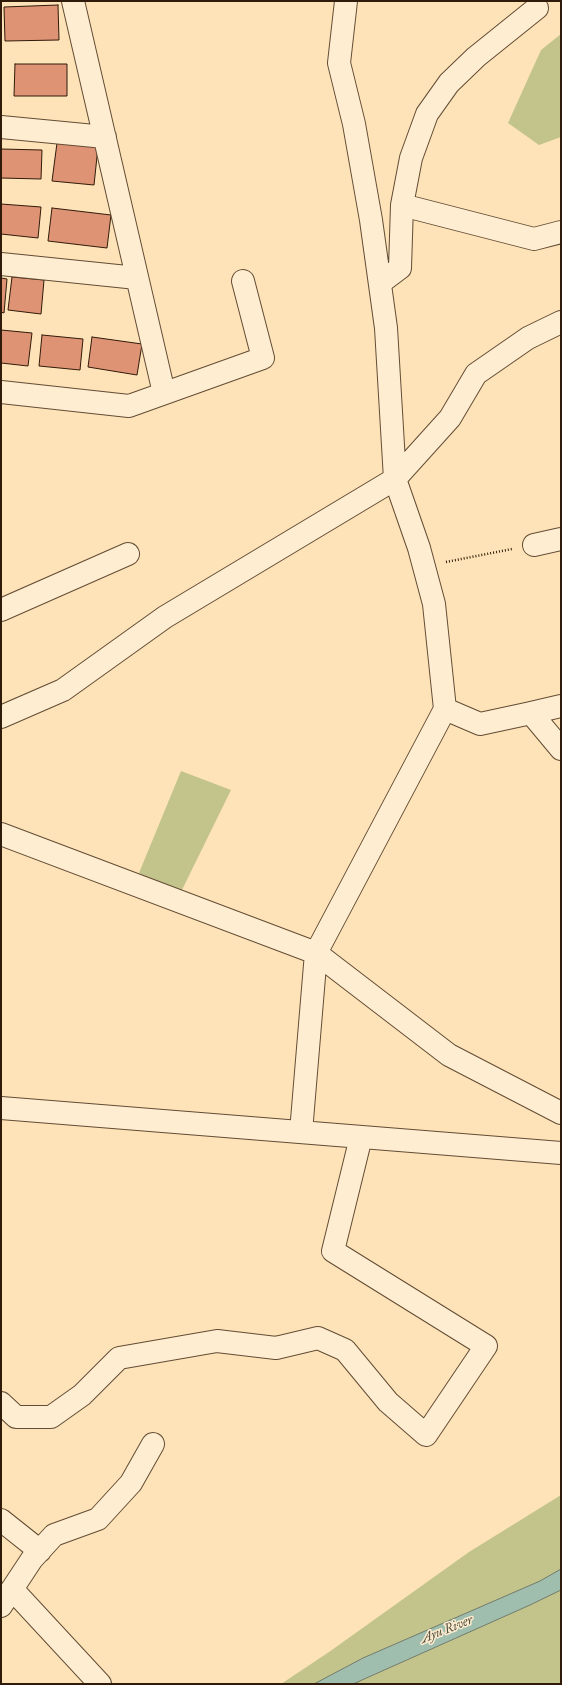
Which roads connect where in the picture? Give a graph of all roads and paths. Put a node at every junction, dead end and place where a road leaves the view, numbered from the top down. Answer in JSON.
{"nodes":[{"id":1,"x":73,"y":1,"type":"edge"},
{"id":2,"x":346,"y":1,"type":"edge"},
{"id":3,"x":537,"y":8,"type":"dead end"},
{"id":4,"x":1,"y":127,"type":"edge"},
{"id":5,"x":104,"y":137,"type":"junction"},
{"id":6,"x":402,"y":205,"type":"junction"},
{"id":7,"x":561,"y":232,"type":"edge"},
{"id":8,"x":1,"y":264,"type":"edge"},
{"id":9,"x":137,"y":278,"type":"junction"},
{"id":10,"x":243,"y":281,"type":"dead end"},
{"id":11,"x":380,"y":283,"type":"junction"},
{"id":12,"x":561,"y":322,"type":"edge"},
{"id":13,"x":1,"y":392,"type":"edge"},
{"id":14,"x":164,"y":393,"type":"junction"},
{"id":15,"x":395,"y":479,"type":"junction"},
{"id":16,"x":561,"y":539,"type":"edge"},
{"id":17,"x":534,"y":545,"type":"joint"},
{"id":18,"x":128,"y":554,"type":"dead end"},
{"id":19,"x":424,"y":566,"type":"junction"},
{"id":20,"x":1,"y":610,"type":"edge"},
{"id":21,"x":561,"y":706,"type":"edge"},
{"id":22,"x":445,"y":709,"type":"junction"},
{"id":23,"x":531,"y":713,"type":"junction"},
{"id":24,"x":1,"y":717,"type":"edge"},
{"id":25,"x":561,"y":749,"type":"edge"},
{"id":26,"x":1,"y":834,"type":"edge"},
{"id":27,"x":316,"y":953,"type":"junction"},
{"id":28,"x":1,"y":1108,"type":"edge"},
{"id":29,"x":561,"y":1113,"type":"edge"},
{"id":30,"x":301,"y":1132,"type":"junction"},
{"id":31,"x":361,"y":1137,"type":"junction"},
{"id":32,"x":561,"y":1153,"type":"edge"},
{"id":33,"x":1,"y":1404,"type":"edge"},
{"id":34,"x":153,"y":1444,"type":"dead end"},
{"id":35,"x":1,"y":1520,"type":"edge"},
{"id":36,"x":40,"y":1551,"type":"junction"},
{"id":37,"x":6,"y":1597,"type":"edge"},
{"id":38,"x":100,"y":1684,"type":"edge"}],
"edges":[{"from":1,"to":5,"type":"street"},
{"from":2,"to":11,"type":"street"},
{"from":3,"to":6,"type":"street"},
{"from":4,"to":5,"type":"street"},
{"from":5,"to":9,"type":"street"},
{"from":6,"to":7,"type":"street"},
{"from":6,"to":11,"type":"street"},
{"from":8,"to":9,"type":"street"},
{"from":9,"to":14,"type":"street"},
{"from":10,"to":14,"type":"street"},
{"from":11,"to":15,"type":"street"},
{"from":12,"to":15,"type":"street"},
{"from":13,"to":14,"type":"street"},
{"from":15,"to":19,"type":"street"},
{"from":15,"to":24,"type":"street"},
{"from":16,"to":17,"type":"street"},
{"from":17,"to":19,"type":"path"},
{"from":18,"to":20,"type":"street"},
{"from":19,"to":22,"type":"street"},
{"from":21,"to":23,"type":"street"},
{"from":22,"to":23,"type":"street"},
{"from":22,"to":27,"type":"street"},
{"from":23,"to":25,"type":"street"},
{"from":26,"to":27,"type":"street"},
{"from":27,"to":29,"type":"street"},
{"from":27,"to":30,"type":"street"},
{"from":28,"to":30,"type":"street"},
{"from":30,"to":31,"type":"street"},
{"from":31,"to":32,"type":"street"},
{"from":31,"to":33,"type":"street"},
{"from":34,"to":36,"type":"street"},
{"from":35,"to":36,"type":"street"},
{"from":36,"to":37,"type":"street"},
{"from":37,"to":38,"type":"street"}]}
